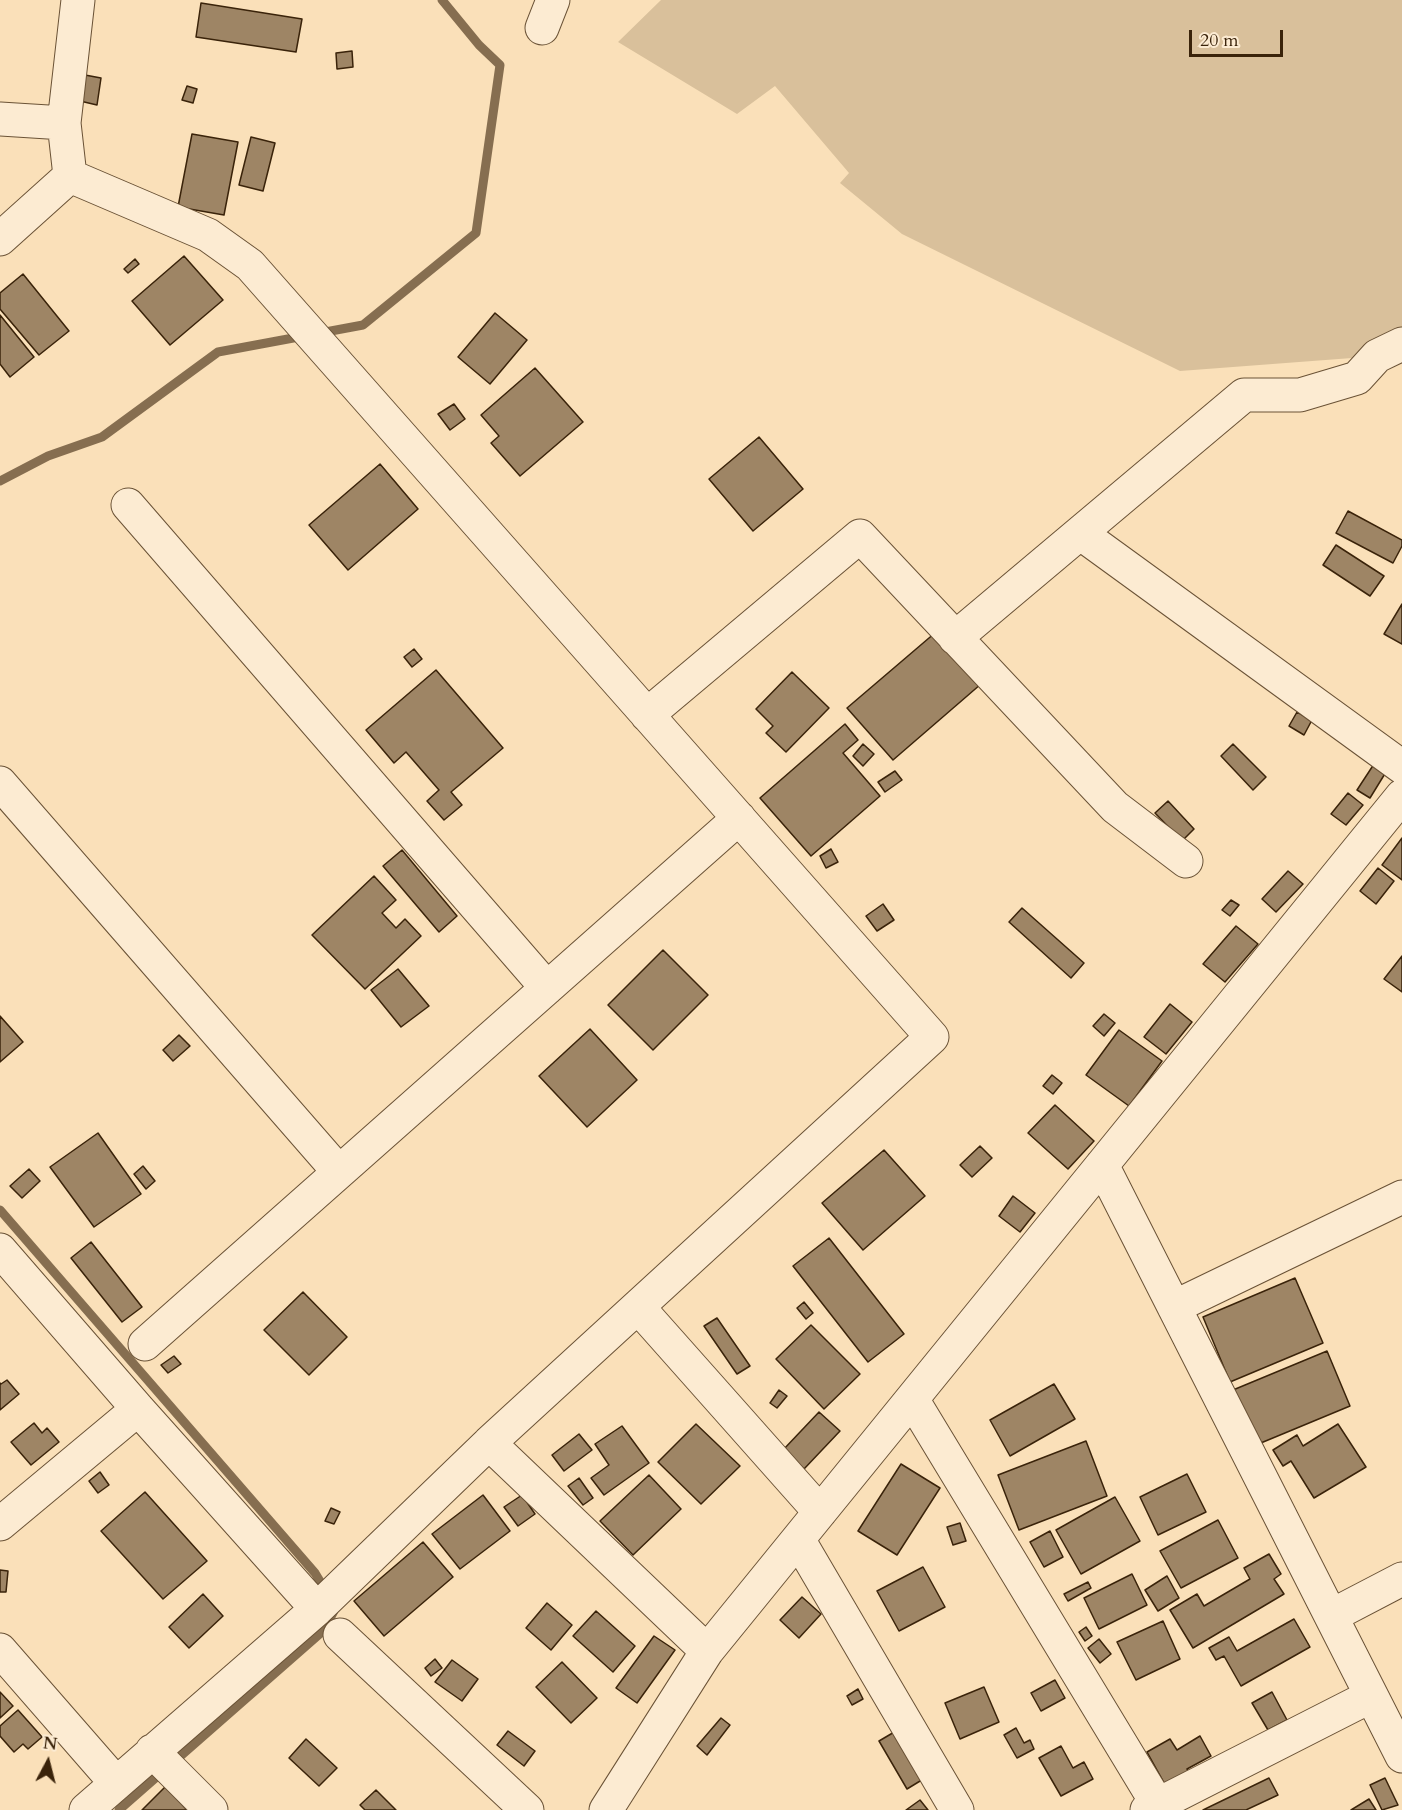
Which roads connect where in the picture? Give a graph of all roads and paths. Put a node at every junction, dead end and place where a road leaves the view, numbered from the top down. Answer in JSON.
{"nodes":[{"id":1,"x":78,"y":0,"type":"edge"},
{"id":2,"x":0,"y":119,"type":"edge"},
{"id":3,"x":64,"y":123,"type":"junction"},
{"id":4,"x":70,"y":176,"type":"junction"},
{"id":5,"x":0,"y":239,"type":"edge"},
{"id":6,"x":1402,"y":344,"type":"edge"},
{"id":7,"x":128,"y":505,"type":"dead end"},
{"id":8,"x":1080,"y":533,"type":"junction"},
{"id":9,"x":955,"y":638,"type":"junction"},
{"id":10,"x":648,"y":715,"type":"junction"},
{"id":11,"x":1402,"y":767,"type":"edge"},
{"id":12,"x":0,"y":783,"type":"edge"},
{"id":13,"x":1402,"y":796,"type":"edge"},
{"id":14,"x":739,"y":819,"type":"junction"},
{"id":15,"x":1186,"y":861,"type":"dead end"},
{"id":16,"x":547,"y":988,"type":"junction"},
{"id":17,"x":1102,"y":1165,"type":"junction"},
{"id":18,"x":339,"y":1172,"type":"junction"},
{"id":19,"x":1402,"y":1197,"type":"edge"},
{"id":20,"x":0,"y":1250,"type":"edge"},
{"id":21,"x":638,"y":1307,"type":"junction"},
{"id":22,"x":1174,"y":1307,"type":"junction"},
{"id":23,"x":145,"y":1344,"type":"dead end"},
{"id":24,"x":912,"y":1399,"type":"junction"},
{"id":25,"x":138,"y":1409,"type":"junction"},
{"id":26,"x":489,"y":1443,"type":"junction"},
{"id":27,"x":820,"y":1512,"type":"junction"},
{"id":28,"x":0,"y":1524,"type":"edge"},
{"id":29,"x":798,"y":1539,"type":"junction"},
{"id":30,"x":1402,"y":1580,"type":"edge"},
{"id":31,"x":317,"y":1609,"type":"junction"},
{"id":32,"x":1331,"y":1616,"type":"junction"},
{"id":33,"x":340,"y":1635,"type":"dead end"},
{"id":34,"x":0,"y":1650,"type":"edge"},
{"id":35,"x":707,"y":1651,"type":"junction"},
{"id":36,"x":1371,"y":1696,"type":"junction"},
{"id":37,"x":152,"y":1751,"type":"junction"},
{"id":38,"x":1402,"y":1756,"type":"edge"},
{"id":39,"x":116,"y":1784,"type":"junction"},
{"id":40,"x":1155,"y":1808,"type":"edge"},
{"id":41,"x":86,"y":1810,"type":"edge"},
{"id":42,"x":211,"y":1810,"type":"edge"},
{"id":43,"x":527,"y":1810,"type":"edge"},
{"id":44,"x":606,"y":1810,"type":"edge"},
{"id":45,"x":957,"y":1810,"type":"edge"}],
"edges":[{"from":1,"to":3,"type":"street"},
{"from":2,"to":3,"type":"street"},
{"from":3,"to":4,"type":"street"},
{"from":4,"to":5,"type":"street"},
{"from":4,"to":10,"type":"street"},
{"from":6,"to":8,"type":"street"},
{"from":7,"to":16,"type":"street"},
{"from":8,"to":9,"type":"street"},
{"from":8,"to":11,"type":"street"},
{"from":9,"to":10,"type":"street"},
{"from":9,"to":15,"type":"street"},
{"from":10,"to":14,"type":"street"},
{"from":12,"to":18,"type":"street"},
{"from":13,"to":17,"type":"street"},
{"from":14,"to":16,"type":"street"},
{"from":14,"to":21,"type":"street"},
{"from":16,"to":18,"type":"street"},
{"from":17,"to":22,"type":"street"},
{"from":17,"to":24,"type":"street"},
{"from":18,"to":23,"type":"street"},
{"from":19,"to":22,"type":"street"},
{"from":20,"to":25,"type":"street"},
{"from":21,"to":26,"type":"street"},
{"from":21,"to":27,"type":"street"},
{"from":22,"to":32,"type":"street"},
{"from":24,"to":27,"type":"street"},
{"from":24,"to":40,"type":"street"},
{"from":25,"to":28,"type":"street"},
{"from":25,"to":31,"type":"street"},
{"from":26,"to":31,"type":"street"},
{"from":26,"to":35,"type":"street"},
{"from":27,"to":29,"type":"street"},
{"from":29,"to":35,"type":"street"},
{"from":29,"to":45,"type":"street"},
{"from":30,"to":32,"type":"street"},
{"from":31,"to":37,"type":"street"},
{"from":32,"to":36,"type":"street"},
{"from":33,"to":43,"type":"street"},
{"from":34,"to":39,"type":"street"},
{"from":35,"to":44,"type":"street"},
{"from":36,"to":38,"type":"street"},
{"from":36,"to":40,"type":"street"},
{"from":37,"to":39,"type":"street"},
{"from":37,"to":42,"type":"street"},
{"from":39,"to":41,"type":"street"}]}
